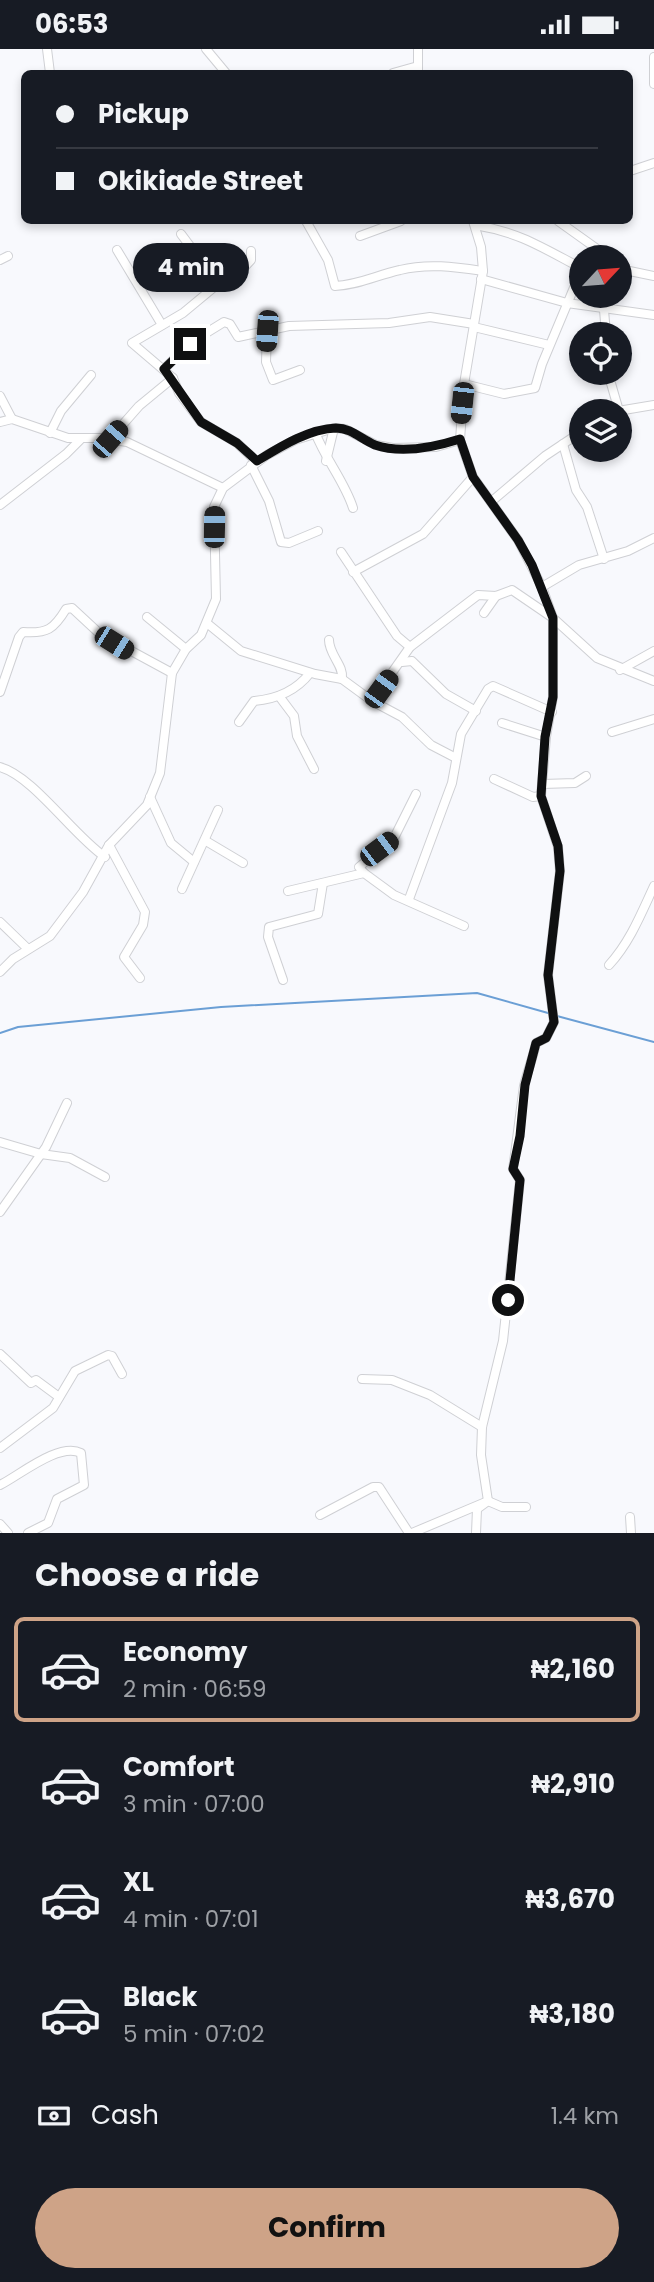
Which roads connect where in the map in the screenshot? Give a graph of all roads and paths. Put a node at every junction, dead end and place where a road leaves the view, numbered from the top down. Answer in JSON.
{"nodes":[{"id":1,"x":47,"y":49,"type":"edge"},
{"id":2,"x":206,"y":49,"type":"edge"},
{"id":3,"x":418,"y":49,"type":"edge"},
{"id":4,"x":654,"y":57,"type":"edge"},
{"id":5,"x":50,"y":70,"type":"edge"},
{"id":6,"x":224,"y":70,"type":"edge"},
{"id":7,"x":418,"y":70,"type":"edge"},
{"id":8,"x":654,"y":84,"type":"edge"},
{"id":9,"x":654,"y":163,"type":"edge"},
{"id":10,"x":633,"y":170,"type":"edge"},
{"id":11,"x":308,"y":224,"type":"edge"},
{"id":12,"x":393,"y":224,"type":"edge"},
{"id":13,"x":474,"y":224,"type":"edge"},
{"id":14,"x":479,"y":224,"type":"edge"},
{"id":15,"x":562,"y":224,"type":"edge"},
{"id":16,"x":181,"y":234,"type":"dead end"},
{"id":17,"x":360,"y":236,"type":"dead end"},
{"id":18,"x":592,"y":245,"type":"edge"},
{"id":19,"x":117,"y":250,"type":"dead end"},
{"id":20,"x":251,"y":251,"type":"dead end"},
{"id":21,"x":569,"y":263,"type":"edge"},
{"id":22,"x":632,"y":272,"type":"edge"},
{"id":23,"x":482,"y":275,"type":"junction"},
{"id":24,"x":654,"y":277,"type":"edge"},
{"id":25,"x":219,"y":285,"type":"junction"},
{"id":26,"x":569,"y":298,"type":"edge"},
{"id":27,"x":567,"y":303,"type":"junction"},
{"id":28,"x":604,"y":310,"type":"junction"},
{"id":29,"x":654,"y":315,"type":"edge"},
{"id":30,"x":605,"y":322,"type":"edge"},
{"id":31,"x":162,"y":325,"type":"junction"},
{"id":32,"x":474,"y":326,"type":"junction"},
{"id":33,"x":267,"y":331,"type":"junction"},
{"id":34,"x":549,"y":345,"type":"junction"},
{"id":35,"x":164,"y":369,"type":"junction"},
{"id":36,"x":300,"y":370,"type":"dead end"},
{"id":37,"x":91,"y":375,"type":"dead end"},
{"id":38,"x":173,"y":378,"type":"junction"},
{"id":39,"x":464,"y":384,"type":"junction"},
{"id":40,"x":0,"y":395,"type":"edge"},
{"id":41,"x":654,"y":405,"type":"edge"},
{"id":42,"x":632,"y":409,"type":"edge"},
{"id":43,"x":12,"y":419,"type":"junction"},
{"id":44,"x":0,"y":422,"type":"edge"},
{"id":45,"x":334,"y":428,"type":"junction"},
{"id":46,"x":316,"y":432,"type":"junction"},
{"id":47,"x":50,"y":433,"type":"junction"},
{"id":48,"x":110,"y":439,"type":"junction"},
{"id":49,"x":460,"y":439,"type":"junction"},
{"id":50,"x":80,"y":440,"type":"junction"},
{"id":51,"x":569,"y":440,"type":"edge"},
{"id":52,"x":563,"y":444,"type":"junction"},
{"id":53,"x":326,"y":461,"type":"junction"},
{"id":54,"x":254,"y":463,"type":"junction"},
{"id":55,"x":473,"y":477,"type":"junction"},
{"id":56,"x":223,"y":488,"type":"junction"},
{"id":57,"x":492,"y":501,"type":"junction"},
{"id":58,"x":0,"y":505,"type":"edge"},
{"id":59,"x":353,"y":508,"type":"dead end"},
{"id":60,"x":318,"y":531,"type":"dead end"},
{"id":61,"x":654,"y":538,"type":"edge"},
{"id":62,"x":341,"y":552,"type":"dead end"},
{"id":63,"x":604,"y":559,"type":"junction"},
{"id":64,"x":353,"y":572,"type":"junction"},
{"id":65,"x":542,"y":587,"type":"junction"},
{"id":66,"x":496,"y":596,"type":"junction"},
{"id":67,"x":484,"y":613,"type":"dead end"},
{"id":68,"x":147,"y":617,"type":"dead end"},
{"id":69,"x":553,"y":618,"type":"junction"},
{"id":70,"x":208,"y":624,"type":"junction"},
{"id":71,"x":329,"y":640,"type":"dead end"},
{"id":72,"x":410,"y":647,"type":"junction"},
{"id":73,"x":186,"y":649,"type":"junction"},
{"id":74,"x":654,"y":651,"type":"edge"},
{"id":75,"x":402,"y":662,"type":"junction"},
{"id":76,"x":620,"y":670,"type":"junction"},
{"id":77,"x":172,"y":673,"type":"junction"},
{"id":78,"x":310,"y":673,"type":"junction"},
{"id":79,"x":342,"y":679,"type":"junction"},
{"id":80,"x":654,"y":681,"type":"edge"},
{"id":81,"x":0,"y":692,"type":"edge"},
{"id":82,"x":279,"y":696,"type":"junction"},
{"id":83,"x":372,"y":701,"type":"junction"},
{"id":84,"x":476,"y":711,"type":"junction"},
{"id":85,"x":552,"y":712,"type":"junction"},
{"id":86,"x":654,"y":719,"type":"edge"},
{"id":87,"x":239,"y":722,"type":"dead end"},
{"id":88,"x":502,"y":723,"type":"dead end"},
{"id":89,"x":612,"y":732,"type":"dead end"},
{"id":90,"x":545,"y":737,"type":"junction"},
{"id":91,"x":456,"y":758,"type":"junction"},
{"id":92,"x":0,"y":767,"type":"edge"},
{"id":93,"x":314,"y":769,"type":"dead end"},
{"id":94,"x":586,"y":776,"type":"dead end"},
{"id":95,"x":494,"y":779,"type":"dead end"},
{"id":96,"x":542,"y":784,"type":"junction"},
{"id":97,"x":416,"y":793,"type":"dead end"},
{"id":98,"x":541,"y":796,"type":"junction"},
{"id":99,"x":150,"y":797,"type":"junction"},
{"id":100,"x":218,"y":810,"type":"dead end"},
{"id":101,"x":206,"y":841,"type":"junction"},
{"id":102,"x":109,"y":845,"type":"junction"},
{"id":103,"x":105,"y":857,"type":"junction"},
{"id":104,"x":194,"y":862,"type":"junction"},
{"id":105,"x":243,"y":863,"type":"dead end"},
{"id":106,"x":364,"y":873,"type":"junction"},
{"id":107,"x":323,"y":883,"type":"junction"},
{"id":108,"x":654,"y":886,"type":"edge"},
{"id":109,"x":182,"y":889,"type":"dead end"},
{"id":110,"x":288,"y":891,"type":"dead end"},
{"id":111,"x":409,"y":899,"type":"junction"},
{"id":112,"x":0,"y":922,"type":"edge"},
{"id":113,"x":464,"y":926,"type":"dead end"},
{"id":114,"x":28,"y":949,"type":"junction"},
{"id":115,"x":609,"y":965,"type":"dead end"},
{"id":116,"x":0,"y":972,"type":"edge"},
{"id":117,"x":140,"y":978,"type":"dead end"},
{"id":118,"x":283,"y":980,"type":"dead end"},
{"id":119,"x":67,"y":1103,"type":"dead end"},
{"id":120,"x":0,"y":1142,"type":"edge"},
{"id":121,"x":41,"y":1154,"type":"junction"},
{"id":122,"x":105,"y":1177,"type":"dead end"},
{"id":123,"x":0,"y":1212,"type":"edge"},
{"id":124,"x":0,"y":1354,"type":"edge"},
{"id":125,"x":122,"y":1374,"type":"dead end"},
{"id":126,"x":362,"y":1379,"type":"dead end"},
{"id":127,"x":59,"y":1397,"type":"junction"},
{"id":128,"x":482,"y":1427,"type":"junction"},
{"id":129,"x":0,"y":1448,"type":"edge"},
{"id":130,"x":0,"y":1485,"type":"edge"},
{"id":131,"x":488,"y":1501,"type":"junction"},
{"id":132,"x":526,"y":1507,"type":"dead end"},
{"id":133,"x":320,"y":1515,"type":"dead end"},
{"id":134,"x":630,"y":1517,"type":"dead end"},
{"id":135,"x":0,"y":1524,"type":"edge"},
{"id":136,"x":415,"y":1532,"type":"edge"},
{"id":137,"x":8,"y":1533,"type":"edge"},
{"id":138,"x":27,"y":1533,"type":"edge"},
{"id":139,"x":476,"y":1533,"type":"edge"},
{"id":140,"x":631,"y":1533,"type":"edge"}],
"edges":[{"from":1,"to":5,"type":"street"},
{"from":2,"to":6,"type":"street"},
{"from":3,"to":7,"type":"street"},
{"from":4,"to":8,"type":"street"},
{"from":9,"to":10,"type":"street"},
{"from":11,"to":23,"type":"street"},
{"from":12,"to":17,"type":"street"},
{"from":13,"to":23,"type":"street"},
{"from":14,"to":21,"type":"street"},
{"from":15,"to":18,"type":"street"},
{"from":16,"to":25,"type":"street"},
{"from":19,"to":31,"type":"street"},
{"from":20,"to":25,"type":"street"},
{"from":22,"to":24,"type":"street"},
{"from":23,"to":27,"type":"street"},
{"from":23,"to":32,"type":"street"},
{"from":25,"to":31,"type":"street"},
{"from":26,"to":27,"type":"street"},
{"from":27,"to":28,"type":"street"},
{"from":27,"to":34,"type":"street"},
{"from":28,"to":29,"type":"street"},
{"from":28,"to":30,"type":"street"},
{"from":31,"to":35,"type":"street"},
{"from":32,"to":33,"type":"street"},
{"from":32,"to":34,"type":"street"},
{"from":32,"to":39,"type":"street"},
{"from":33,"to":35,"type":"street"},
{"from":33,"to":36,"type":"street"},
{"from":34,"to":39,"type":"street"},
{"from":35,"to":38,"type":"street"},
{"from":37,"to":47,"type":"street"},
{"from":38,"to":48,"type":"street"},
{"from":38,"to":54,"type":"street"},
{"from":39,"to":49,"type":"street"},
{"from":40,"to":43,"type":"street"},
{"from":41,"to":42,"type":"street"},
{"from":43,"to":44,"type":"street"},
{"from":43,"to":47,"type":"street"},
{"from":45,"to":46,"type":"street"},
{"from":45,"to":49,"type":"street"},
{"from":45,"to":53,"type":"street"},
{"from":46,"to":53,"type":"street"},
{"from":46,"to":54,"type":"street"},
{"from":47,"to":50,"type":"street"},
{"from":48,"to":50,"type":"street"},
{"from":48,"to":56,"type":"street"},
{"from":49,"to":55,"type":"street"},
{"from":50,"to":58,"type":"street"},
{"from":51,"to":52,"type":"street"},
{"from":52,"to":57,"type":"street"},
{"from":52,"to":63,"type":"street"},
{"from":53,"to":59,"type":"street"},
{"from":54,"to":56,"type":"street"},
{"from":54,"to":60,"type":"street"},
{"from":55,"to":57,"type":"street"},
{"from":55,"to":64,"type":"street"},
{"from":56,"to":70,"type":"street"},
{"from":57,"to":65,"type":"street"},
{"from":61,"to":63,"type":"street"},
{"from":62,"to":64,"type":"street"},
{"from":63,"to":65,"type":"street"},
{"from":64,"to":72,"type":"street"},
{"from":65,"to":69,"type":"street"},
{"from":66,"to":67,"type":"street"},
{"from":66,"to":69,"type":"street"},
{"from":66,"to":72,"type":"street"},
{"from":68,"to":73,"type":"street"},
{"from":69,"to":76,"type":"street"},
{"from":69,"to":85,"type":"street"},
{"from":70,"to":73,"type":"street"},
{"from":70,"to":78,"type":"street"},
{"from":71,"to":79,"type":"street"},
{"from":72,"to":75,"type":"street"},
{"from":73,"to":77,"type":"street"},
{"from":74,"to":76,"type":"street"},
{"from":75,"to":83,"type":"street"},
{"from":75,"to":84,"type":"street"},
{"from":76,"to":80,"type":"street"},
{"from":77,"to":81,"type":"street"},
{"from":77,"to":99,"type":"street"},
{"from":78,"to":79,"type":"street"},
{"from":78,"to":82,"type":"street"},
{"from":79,"to":83,"type":"street"},
{"from":82,"to":87,"type":"street"},
{"from":82,"to":93,"type":"street"},
{"from":83,"to":91,"type":"street"},
{"from":84,"to":85,"type":"street"},
{"from":84,"to":91,"type":"street"},
{"from":85,"to":90,"type":"street"},
{"from":86,"to":89,"type":"street"},
{"from":88,"to":90,"type":"street"},
{"from":90,"to":96,"type":"street"},
{"from":91,"to":111,"type":"street"},
{"from":92,"to":103,"type":"street"},
{"from":94,"to":96,"type":"street"},
{"from":95,"to":98,"type":"street"},
{"from":96,"to":98,"type":"street"},
{"from":97,"to":106,"type":"street"},
{"from":98,"to":128,"type":"street"},
{"from":99,"to":102,"type":"street"},
{"from":99,"to":104,"type":"street"},
{"from":100,"to":101,"type":"street"},
{"from":101,"to":104,"type":"street"},
{"from":101,"to":105,"type":"street"},
{"from":102,"to":103,"type":"street"},
{"from":102,"to":117,"type":"street"},
{"from":103,"to":114,"type":"street"},
{"from":104,"to":109,"type":"street"},
{"from":106,"to":107,"type":"street"},
{"from":106,"to":111,"type":"street"},
{"from":107,"to":110,"type":"street"},
{"from":107,"to":118,"type":"street"},
{"from":108,"to":115,"type":"street"},
{"from":111,"to":113,"type":"street"},
{"from":112,"to":114,"type":"street"},
{"from":114,"to":116,"type":"street"},
{"from":119,"to":121,"type":"street"},
{"from":120,"to":121,"type":"street"},
{"from":121,"to":122,"type":"street"},
{"from":121,"to":123,"type":"street"},
{"from":124,"to":127,"type":"street"},
{"from":125,"to":127,"type":"street"},
{"from":126,"to":128,"type":"street"},
{"from":127,"to":129,"type":"street"},
{"from":128,"to":131,"type":"street"},
{"from":130,"to":138,"type":"street"},
{"from":131,"to":132,"type":"street"},
{"from":131,"to":136,"type":"street"},
{"from":131,"to":139,"type":"street"},
{"from":133,"to":136,"type":"street"},
{"from":134,"to":140,"type":"street"},
{"from":135,"to":137,"type":"street"}]}
